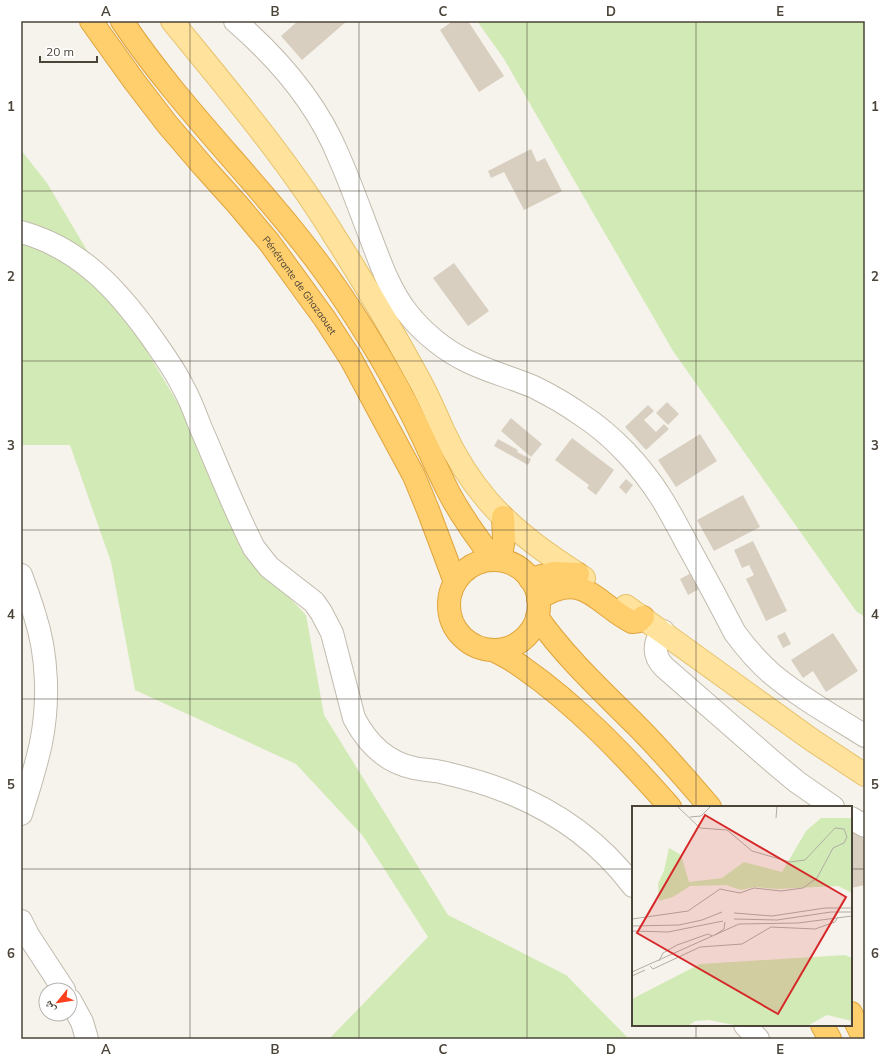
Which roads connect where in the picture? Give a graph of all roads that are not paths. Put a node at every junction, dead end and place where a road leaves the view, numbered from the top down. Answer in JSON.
{"nodes":[{"id":1,"x":92,"y":21,"type":"edge"},
{"id":2,"x":122,"y":21,"type":"edge"},
{"id":3,"x":172,"y":21,"type":"edge"},
{"id":4,"x":235,"y":21,"type":"edge"},
{"id":5,"x":21,"y":232,"type":"edge"},
{"id":6,"x":510,"y":524,"type":"junction"},
{"id":7,"x":502,"y":561,"type":"junction"},
{"id":8,"x":578,"y":574,"type":"junction"},
{"id":9,"x":21,"y":575,"type":"edge"},
{"id":10,"x":530,"y":579,"type":"junction"},
{"id":11,"x":455,"y":582,"type":"junction"},
{"id":12,"x":538,"y":608,"type":"junction"},
{"id":13,"x":642,"y":617,"type":"junction"},
{"id":14,"x":663,"y":631,"type":"junction"},
{"id":15,"x":493,"y":650,"type":"junction"},
{"id":16,"x":865,"y":736,"type":"edge"},
{"id":17,"x":865,"y":775,"type":"edge"},
{"id":18,"x":669,"y":806,"type":"edge"},
{"id":19,"x":709,"y":806,"type":"edge"},
{"id":20,"x":832,"y":806,"type":"edge"},
{"id":21,"x":21,"y":814,"type":"edge"},
{"id":22,"x":852,"y":819,"type":"edge"},
{"id":23,"x":865,"y":826,"type":"edge"},
{"id":24,"x":632,"y":885,"type":"edge"},
{"id":25,"x":21,"y":921,"type":"edge"},
{"id":26,"x":59,"y":982,"type":"edge"},
{"id":27,"x":78,"y":1015,"type":"edge"},
{"id":28,"x":852,"y":1016,"type":"edge"},
{"id":29,"x":746,"y":1026,"type":"edge"},
{"id":30,"x":823,"y":1026,"type":"edge"},
{"id":31,"x":87,"y":1039,"type":"edge"},
{"id":32,"x":758,"y":1039,"type":"edge"},
{"id":33,"x":830,"y":1039,"type":"edge"},
{"id":34,"x":864,"y":1039,"type":"edge"}],
"edges":[{"from":1,"to":11,"type":"highway","name":"Pénétrante de Ghazaouet"},
{"from":2,"to":7,"type":"highway"},
{"from":3,"to":6,"type":"main road"},
{"from":4,"to":16,"type":"street"},
{"from":5,"to":24,"type":"street"},
{"from":6,"to":7,"type":"highway"},
{"from":6,"to":8,"type":"main road"},
{"from":7,"to":10,"type":"highway"},
{"from":7,"to":11,"type":"highway"},
{"from":8,"to":10,"type":"highway"},
{"from":8,"to":13,"type":"main road"},
{"from":9,"to":21,"type":"street"},
{"from":10,"to":12,"type":"highway"},
{"from":11,"to":15,"type":"highway"},
{"from":12,"to":13,"type":"highway"},
{"from":12,"to":15,"type":"highway"},
{"from":12,"to":19,"type":"highway"},
{"from":13,"to":14,"type":"main road"},
{"from":14,"to":17,"type":"main road"},
{"from":14,"to":20,"type":"street"},
{"from":15,"to":18,"type":"highway"},
{"from":22,"to":23,"type":"street"},
{"from":25,"to":26,"type":"street"},
{"from":27,"to":31,"type":"street"},
{"from":28,"to":34,"type":"highway"},
{"from":29,"to":32,"type":"street"},
{"from":30,"to":33,"type":"highway"}]}
